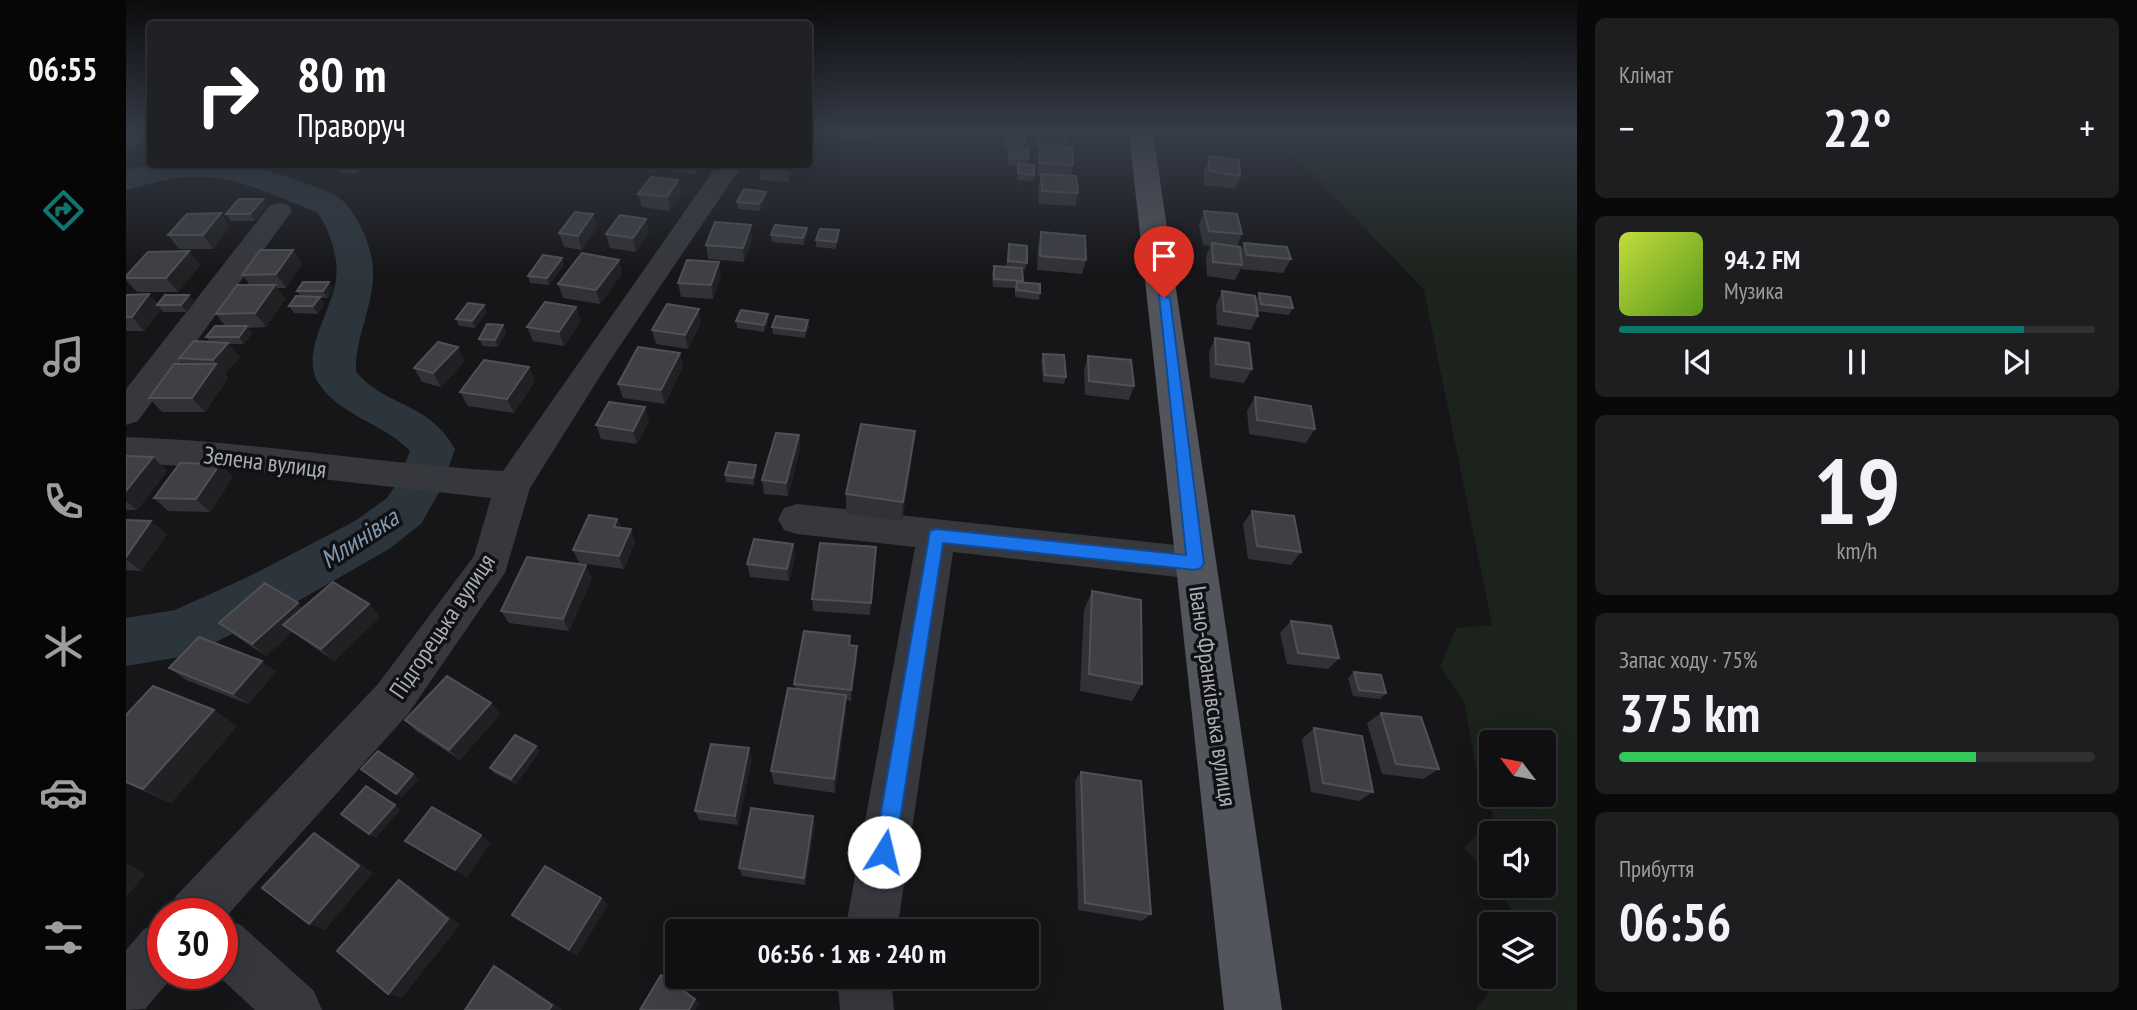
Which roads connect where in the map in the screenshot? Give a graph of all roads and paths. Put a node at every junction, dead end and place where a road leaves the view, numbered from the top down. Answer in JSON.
{"nodes":[{"id":1,"x":720,"y":179,"type":"edge"},
{"id":2,"x":1147,"y":179,"type":"edge"},
{"id":3,"x":279,"y":211,"type":"dead end"},
{"id":4,"x":126,"y":414,"type":"edge"},
{"id":5,"x":126,"y":450,"type":"edge"},
{"id":6,"x":405,"y":478,"type":"joint"},
{"id":7,"x":513,"y":485,"type":"junction"},
{"id":8,"x":797,"y":519,"type":"dead end"},
{"id":9,"x":936,"y":536,"type":"junction"},
{"id":10,"x":1195,"y":563,"type":"junction"},
{"id":11,"x":209,"y":898,"type":"edge"},
{"id":12,"x":873,"y":919,"type":"edge"},
{"id":13,"x":238,"y":958,"type":"edge"},
{"id":14,"x":147,"y":966,"type":"edge"},
{"id":15,"x":865,"y":989,"type":"edge"},
{"id":16,"x":126,"y":990,"type":"edge"},
{"id":17,"x":295,"y":1010,"type":"edge"},
{"id":18,"x":867,"y":1010,"type":"edge"},
{"id":19,"x":1254,"y":1010,"type":"edge"}],
"edges":[{"from":1,"to":7,"type":"street","name":"Підгорецька вулиця"},
{"from":2,"to":10,"type":"main road","name":"Івано-Франківська вулиця"},
{"from":3,"to":4,"type":"street"},
{"from":5,"to":6,"type":"street","name":"Зелена вулиця"},
{"from":6,"to":7,"type":"street"},
{"from":7,"to":11,"type":"street","name":"Підгорецька вулиця"},
{"from":8,"to":9,"type":"street"},
{"from":9,"to":10,"type":"street"},
{"from":9,"to":12,"type":"street"},
{"from":10,"to":19,"type":"main road","name":"Івано-Франківська вулиця"},
{"from":13,"to":17,"type":"street"},
{"from":14,"to":16,"type":"street"},
{"from":15,"to":18,"type":"street"}]}
